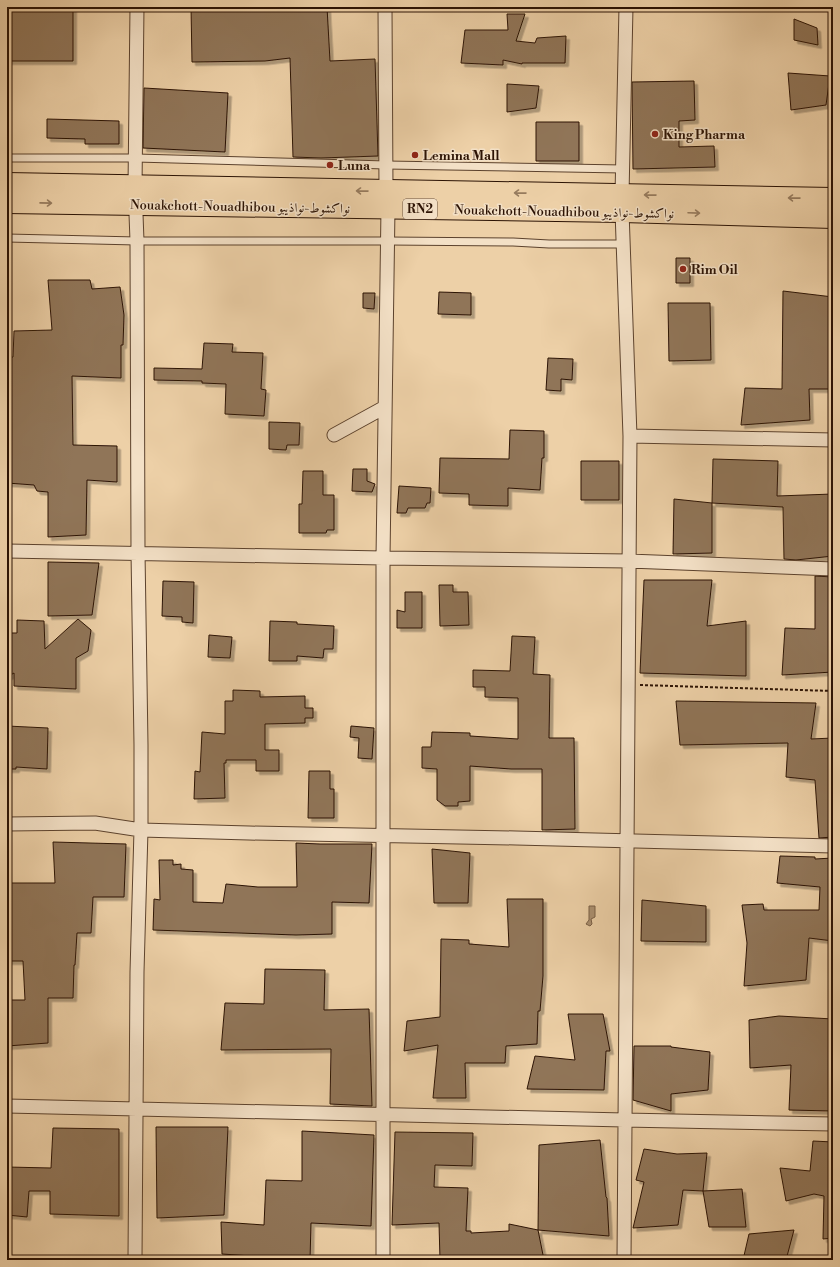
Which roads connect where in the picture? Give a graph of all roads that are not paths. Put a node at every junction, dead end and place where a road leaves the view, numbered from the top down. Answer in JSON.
{"nodes":[{"id":1,"x":137,"y":7,"type":"edge"},
{"id":2,"x":385,"y":7,"type":"edge"},
{"id":3,"x":626,"y":7,"type":"edge"},
{"id":4,"x":7,"y":158,"type":"edge"},
{"id":5,"x":136,"y":158,"type":"junction"},
{"id":6,"x":386,"y":165,"type":"junction"},
{"id":7,"x":623,"y":169,"type":"junction"},
{"id":8,"x":7,"y":184,"type":"edge"},
{"id":9,"x":136,"y":195,"type":"junction"},
{"id":10,"x":833,"y":199,"type":"edge"},
{"id":11,"x":387,"y":200,"type":"junction"},
{"id":12,"x":7,"y":202,"type":"edge"},
{"id":13,"x":622,"y":203,"type":"junction"},
{"id":14,"x":833,"y":217,"type":"edge"},
{"id":15,"x":7,"y":238,"type":"edge"},
{"id":16,"x":137,"y":241,"type":"junction"},
{"id":17,"x":388,"y":241,"type":"junction"},
{"id":18,"x":624,"y":244,"type":"junction"},
{"id":19,"x":386,"y":407,"type":"junction"},
{"id":20,"x":334,"y":436,"type":"dead end"},
{"id":21,"x":630,"y":436,"type":"junction"},
{"id":22,"x":833,"y":440,"type":"edge"},
{"id":23,"x":7,"y":550,"type":"edge"},
{"id":24,"x":138,"y":552,"type":"junction"},
{"id":25,"x":383,"y":558,"type":"junction"},
{"id":26,"x":629,"y":561,"type":"junction"},
{"id":27,"x":833,"y":569,"type":"edge"},
{"id":28,"x":7,"y":824,"type":"edge"},
{"id":29,"x":141,"y":830,"type":"junction"},
{"id":30,"x":383,"y":836,"type":"junction"},
{"id":31,"x":627,"y":841,"type":"junction"},
{"id":32,"x":833,"y":846,"type":"edge"},
{"id":33,"x":7,"y":1106,"type":"edge"},
{"id":34,"x":136,"y":1109,"type":"junction"},
{"id":35,"x":384,"y":1115,"type":"junction"},
{"id":36,"x":624,"y":1120,"type":"junction"},
{"id":37,"x":833,"y":1124,"type":"edge"},
{"id":38,"x":135,"y":1260,"type":"edge"},
{"id":39,"x":383,"y":1260,"type":"edge"},
{"id":40,"x":624,"y":1260,"type":"edge"}],
"edges":[{"from":1,"to":5,"type":"street"},
{"from":2,"to":6,"type":"street"},
{"from":3,"to":7,"type":"street"},
{"from":4,"to":5,"type":"lane"},
{"from":5,"to":6,"type":"lane"},
{"from":5,"to":9,"type":"street"},
{"from":6,"to":7,"type":"lane"},
{"from":6,"to":11,"type":"street"},
{"from":7,"to":13,"type":"street"},
{"from":8,"to":9,"type":"highway","name":"Nouakchott-Nouadhibou نواكشوط-نواذيبو","number":"RN2"},
{"from":9,"to":11,"type":"highway","name":"Nouakchott-Nouadhibou نواكشوط-نواذيبو","number":"RN2"},
{"from":12,"to":9,"type":"highway","name":"Nouakchott-Nouadhibou نواكشوط-نواذيبو","number":"RN2","one_way":true},
{"from":9,"to":16,"type":"street"},
{"from":10,"to":13,"type":"highway","name":"Nouakchott-Nouadhibou نواكشوط-نواذيبو","number":"RN2","one_way":true},
{"from":11,"to":13,"type":"highway","name":"Nouakchott-Nouadhibou نواكشوط-نواذيبو","number":"RN2"},
{"from":11,"to":17,"type":"street"},
{"from":13,"to":14,"type":"highway","name":"Nouakchott-Nouadhibou نواكشوط-نواذيبو","number":"RN2","one_way":true},
{"from":13,"to":18,"type":"street"},
{"from":15,"to":16,"type":"lane"},
{"from":16,"to":17,"type":"lane"},
{"from":16,"to":24,"type":"street"},
{"from":17,"to":18,"type":"lane"},
{"from":17,"to":19,"type":"street"},
{"from":18,"to":21,"type":"street"},
{"from":19,"to":20,"type":"street"},
{"from":19,"to":25,"type":"street"},
{"from":21,"to":22,"type":"street"},
{"from":21,"to":26,"type":"street"},
{"from":23,"to":24,"type":"street"},
{"from":24,"to":25,"type":"street"},
{"from":24,"to":29,"type":"street"},
{"from":25,"to":26,"type":"street"},
{"from":25,"to":30,"type":"street"},
{"from":26,"to":27,"type":"street"},
{"from":26,"to":31,"type":"street"},
{"from":28,"to":29,"type":"street"},
{"from":29,"to":30,"type":"street"},
{"from":29,"to":34,"type":"street"},
{"from":30,"to":31,"type":"street"},
{"from":30,"to":35,"type":"street"},
{"from":31,"to":32,"type":"street"},
{"from":31,"to":36,"type":"street"},
{"from":33,"to":34,"type":"street"},
{"from":34,"to":35,"type":"street"},
{"from":34,"to":38,"type":"street"},
{"from":35,"to":36,"type":"street"},
{"from":35,"to":39,"type":"street"},
{"from":36,"to":37,"type":"street"},
{"from":36,"to":40,"type":"street"}]}
